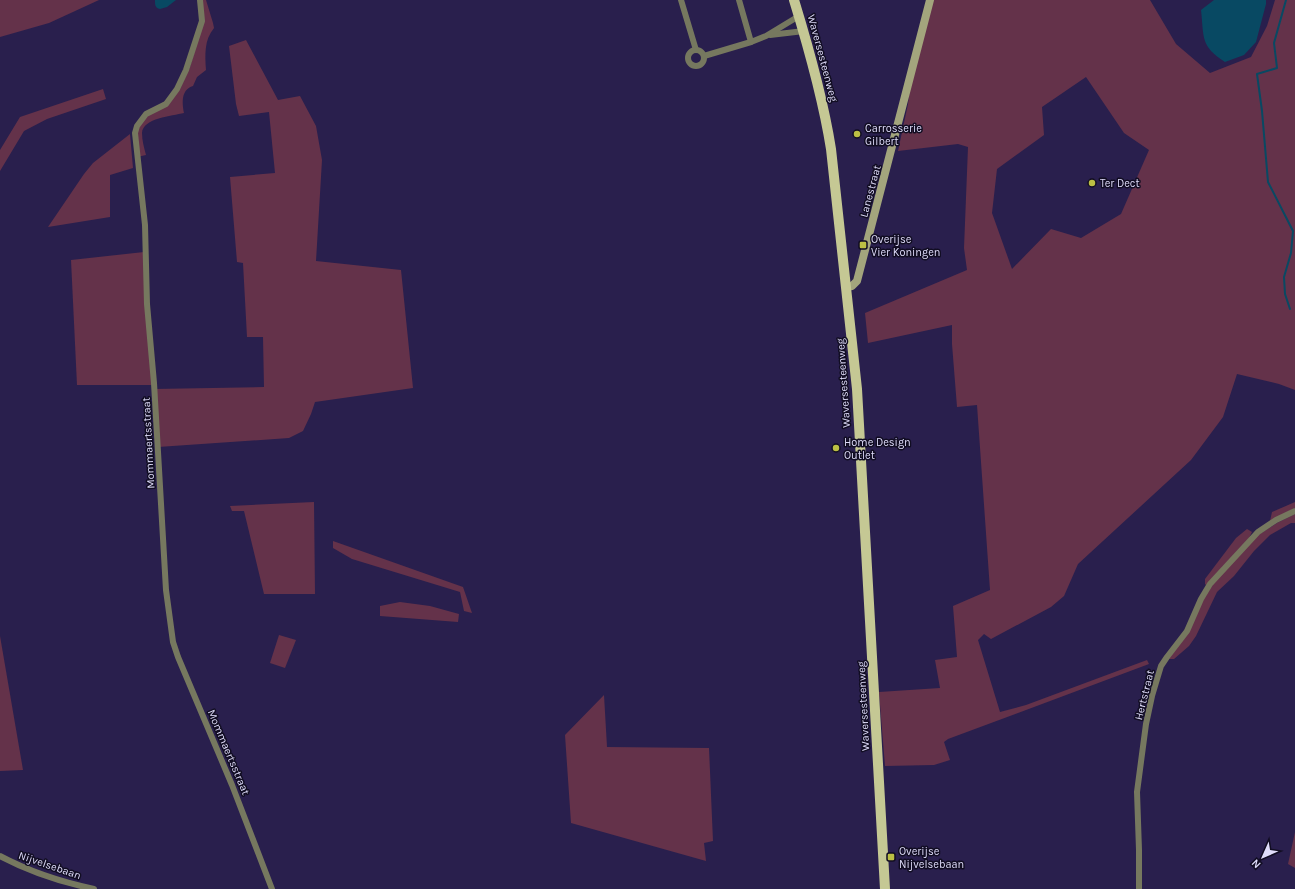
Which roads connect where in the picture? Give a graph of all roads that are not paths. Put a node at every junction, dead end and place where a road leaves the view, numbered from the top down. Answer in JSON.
{"nodes":[{"id":1,"x":200,"y":0,"type":"edge"},
{"id":2,"x":681,"y":0,"type":"edge"},
{"id":3,"x":739,"y":0,"type":"edge"},
{"id":4,"x":794,"y":0,"type":"edge"},
{"id":5,"x":930,"y":0,"type":"edge"},
{"id":6,"x":799,"y":16,"type":"junction"},
{"id":7,"x":804,"y":31,"type":"junction"},
{"id":8,"x":766,"y":36,"type":"junction"},
{"id":9,"x":751,"y":42,"type":"junction"},
{"id":10,"x":696,"y":50,"type":"junction"},
{"id":11,"x":704,"y":56,"type":"junction"},
{"id":12,"x":846,"y":287,"type":"junction"},
{"id":13,"x":1295,"y":511,"type":"edge"},
{"id":14,"x":0,"y":856,"type":"edge"},
{"id":15,"x":94,"y":889,"type":"edge"},
{"id":16,"x":272,"y":889,"type":"edge"},
{"id":17,"x":885,"y":889,"type":"edge"},
{"id":18,"x":1138,"y":889,"type":"edge"}],
"edges":[{"from":1,"to":16,"type":"street","name":"Mommaertsstraat"},
{"from":2,"to":10,"type":"street"},
{"from":3,"to":9,"type":"street"},
{"from":4,"to":6,"type":"main road","name":"Waversesteenweg"},
{"from":5,"to":12,"type":"street","name":"Lanestraat"},
{"from":6,"to":7,"type":"main road","name":"Waversesteenweg"},
{"from":6,"to":8,"type":"street"},
{"from":7,"to":8,"type":"street"},
{"from":7,"to":12,"type":"main road","name":"Waversesteenweg"},
{"from":8,"to":9,"type":"street"},
{"from":9,"to":11,"type":"street"},
{"from":10,"to":11,"type":"street"},
{"from":10,"to":11,"type":"street"},
{"from":12,"to":17,"type":"main road","name":"Waversesteenweg"},
{"from":13,"to":18,"type":"street","name":"Hertstraat"},
{"from":14,"to":15,"type":"street","name":"Nijvelsebaan"}]}
